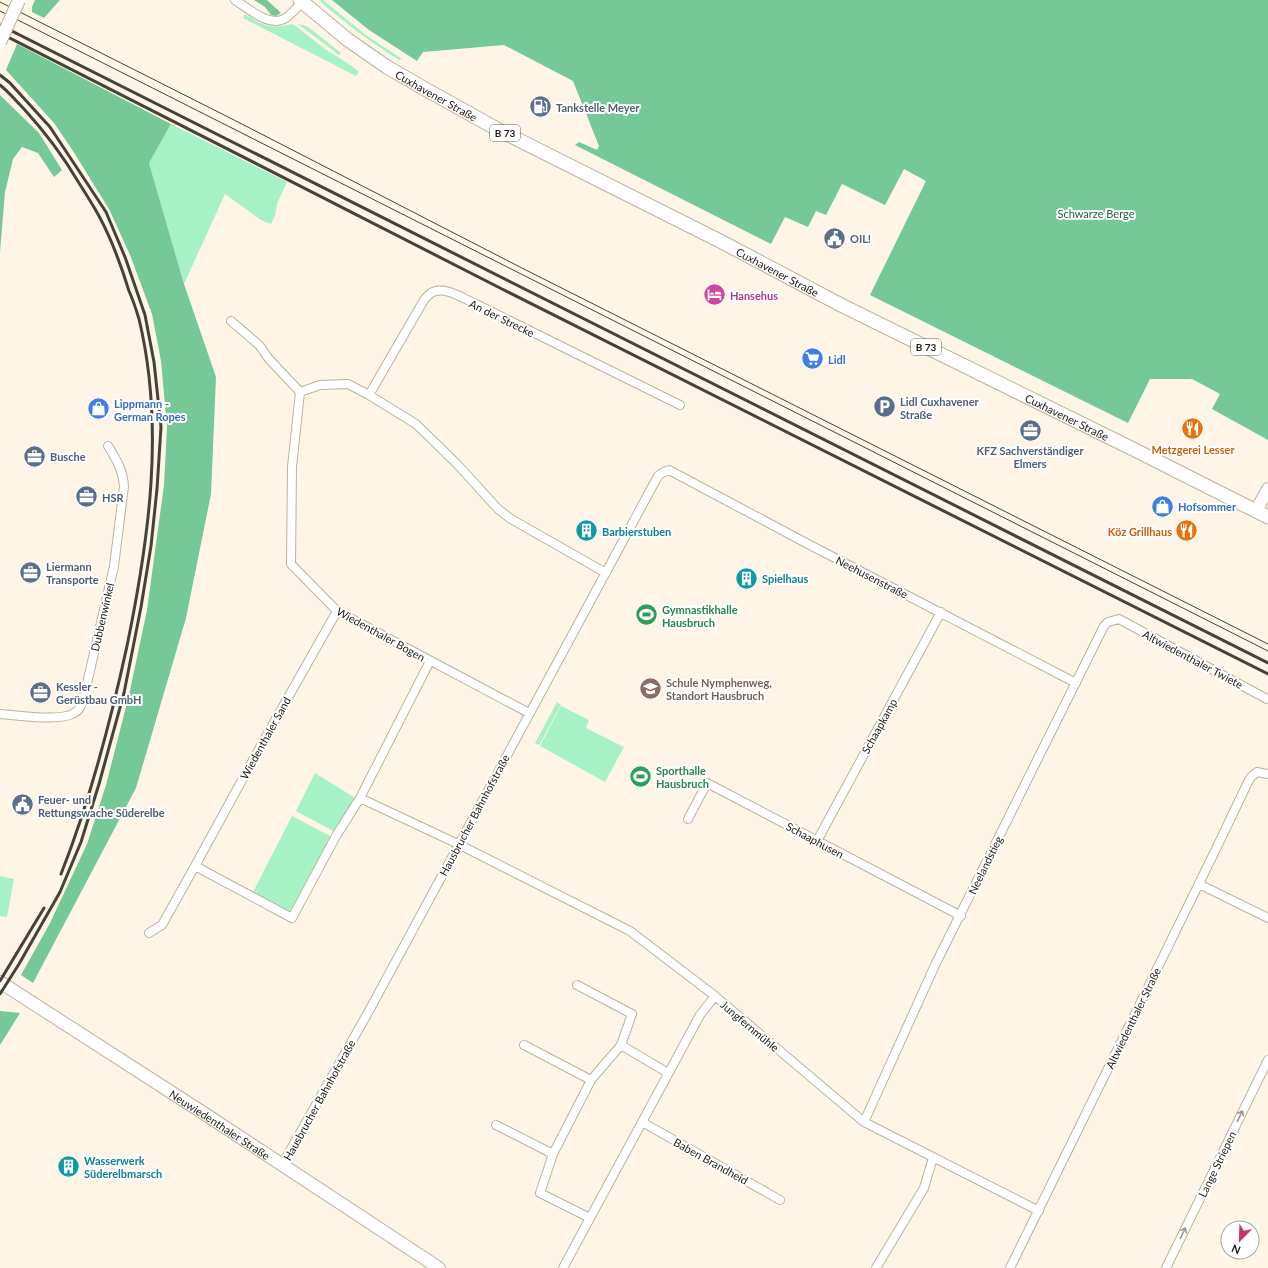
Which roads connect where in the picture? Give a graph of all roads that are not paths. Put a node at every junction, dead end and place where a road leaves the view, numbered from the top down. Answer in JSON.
{"nodes":[{"id":1,"x":19,"y":0,"type":"edge"},
{"id":2,"x":235,"y":0,"type":"edge"},
{"id":3,"x":302,"y":1,"type":"edge"},
{"id":4,"x":0,"y":42,"type":"edge"},
{"id":5,"x":231,"y":321,"type":"dead end"},
{"id":6,"x":300,"y":392,"type":"junction"},
{"id":7,"x":369,"y":395,"type":"junction"},
{"id":8,"x":680,"y":405,"type":"dead end"},
{"id":9,"x":108,"y":446,"type":"dead end"},
{"id":10,"x":669,"y":470,"type":"joint"},
{"id":11,"x":1268,"y":489,"type":"edge"},
{"id":12,"x":1262,"y":509,"type":"edge"},
{"id":13,"x":1268,"y":517,"type":"edge"},
{"id":14,"x":606,"y":573,"type":"junction"},
{"id":15,"x":337,"y":611,"type":"junction"},
{"id":16,"x":941,"y":612,"type":"junction"},
{"id":17,"x":1119,"y":619,"type":"joint"},
{"id":18,"x":430,"y":661,"type":"junction"},
{"id":19,"x":1076,"y":683,"type":"junction"},
{"id":20,"x":1267,"y":699,"type":"edge"},
{"id":21,"x":529,"y":713,"type":"junction"},
{"id":22,"x":0,"y":714,"type":"edge"},
{"id":23,"x":1264,"y":773,"type":"edge"},
{"id":24,"x":360,"y":798,"type":"junction"},
{"id":25,"x":688,"y":819,"type":"dead end"},
{"id":26,"x":817,"y":840,"type":"junction"},
{"id":27,"x":458,"y":844,"type":"junction"},
{"id":28,"x":195,"y":866,"type":"junction"},
{"id":29,"x":1199,"y":884,"type":"junction"},
{"id":30,"x":961,"y":916,"type":"junction"},
{"id":31,"x":1268,"y":918,"type":"edge"},
{"id":32,"x":148,"y":933,"type":"dead end"},
{"id":33,"x":0,"y":982,"type":"edge"},
{"id":34,"x":577,"y":985,"type":"dead end"},
{"id":35,"x":715,"y":996,"type":"junction"},
{"id":36,"x":524,"y":1045,"type":"dead end"},
{"id":37,"x":621,"y":1045,"type":"junction"},
{"id":38,"x":1268,"y":1060,"type":"edge"},
{"id":39,"x":668,"y":1073,"type":"junction"},
{"id":40,"x":591,"y":1080,"type":"junction"},
{"id":41,"x":642,"y":1122,"type":"junction"},
{"id":42,"x":864,"y":1122,"type":"junction"},
{"id":43,"x":496,"y":1125,"type":"dead end"},
{"id":44,"x":553,"y":1154,"type":"junction"},
{"id":45,"x":932,"y":1158,"type":"junction"},
{"id":46,"x":282,"y":1165,"type":"junction"},
{"id":47,"x":780,"y":1200,"type":"dead end"},
{"id":48,"x":1039,"y":1211,"type":"junction"},
{"id":49,"x":590,"y":1218,"type":"junction"},
{"id":50,"x":438,"y":1268,"type":"edge"},
{"id":51,"x":564,"y":1268,"type":"edge"},
{"id":52,"x":876,"y":1268,"type":"edge"},
{"id":53,"x":1010,"y":1268,"type":"edge"},
{"id":54,"x":1166,"y":1268,"type":"edge"}],
"edges":[{"from":1,"to":4,"type":"street","bridge":true},
{"from":2,"to":3,"type":"street","name":"Cuxhavener Straße"},
{"from":3,"to":12,"type":"main road","name":"Cuxhavener Straße","number":"B 73"},
{"from":5,"to":6,"type":"street"},
{"from":6,"to":7,"type":"street"},
{"from":6,"to":15,"type":"street","name":"Wiedenthaler Bogen"},
{"from":7,"to":8,"type":"street","name":"An der Strecke"},
{"from":7,"to":14,"type":"street"},
{"from":9,"to":22,"type":"street","name":"Dubbenwinkel"},
{"from":10,"to":14,"type":"street","name":"Hausbrucher Bahnhofstraße"},
{"from":10,"to":16,"type":"street","name":"Neehusenstraße"},
{"from":11,"to":12,"type":"street"},
{"from":12,"to":13,"type":"main road","name":"Cuxhavener Straße","number":"B 73"},
{"from":14,"to":21,"type":"street","name":"Hausbrucher Bahnhofstraße"},
{"from":15,"to":18,"type":"street","name":"Wiedenthaler Bogen"},
{"from":15,"to":28,"type":"street","name":"Wiedenthaler Sand"},
{"from":16,"to":19,"type":"street","name":"Neehusenstraße"},
{"from":16,"to":26,"type":"street","name":"Schaapkamp"},
{"from":17,"to":19,"type":"street","name":"Neelandstieg"},
{"from":17,"to":20,"type":"street","name":"Altwiedenthaler Twiete"},
{"from":18,"to":21,"type":"street","name":"Wiedenthaler Bogen"},
{"from":18,"to":24,"type":"street"},
{"from":19,"to":30,"type":"street","name":"Neelandstieg"},
{"from":21,"to":27,"type":"street","name":"Hausbrucher Bahnhofstraße"},
{"from":23,"to":29,"type":"street","name":"Altwiedenthaler Straße"},
{"from":24,"to":27,"type":"street"},
{"from":24,"to":28,"type":"street"},
{"from":25,"to":26,"type":"street","name":"Schaaphusen"},
{"from":26,"to":30,"type":"street","name":"Schaaphusen"},
{"from":27,"to":35,"type":"street","name":"Jungfernmühle"},
{"from":27,"to":46,"type":"street","name":"Hausbrucher Bahnhofstraße"},
{"from":28,"to":32,"type":"street","name":"Wiedenthaler Sand"},
{"from":29,"to":31,"type":"street"},
{"from":29,"to":48,"type":"street","name":"Altwiedenthaler Straße"},
{"from":30,"to":42,"type":"street","name":"Neelandstieg"},
{"from":33,"to":46,"type":"street","name":"Neuwiedenthaler Straße"},
{"from":34,"to":37,"type":"street"},
{"from":35,"to":39,"type":"street"},
{"from":35,"to":42,"type":"street","name":"Jungfernmühle"},
{"from":36,"to":40,"type":"street"},
{"from":37,"to":39,"type":"street"},
{"from":37,"to":40,"type":"street"},
{"from":54,"to":38,"type":"street","name":"Lange Striepen","one_way":true},
{"from":39,"to":41,"type":"street"},
{"from":40,"to":44,"type":"street"},
{"from":41,"to":47,"type":"street","name":"Baben Brandheid"},
{"from":41,"to":49,"type":"street"},
{"from":42,"to":45,"type":"street","name":"Jungfernmühle"},
{"from":43,"to":44,"type":"street"},
{"from":44,"to":49,"type":"street"},
{"from":45,"to":48,"type":"street","name":"Jungfernmühle"},
{"from":45,"to":52,"type":"street"},
{"from":46,"to":50,"type":"street","name":"Neuwiedenthaler Straße"},
{"from":48,"to":53,"type":"street","name":"Altwiedenthaler Straße"},
{"from":49,"to":51,"type":"street"}]}
